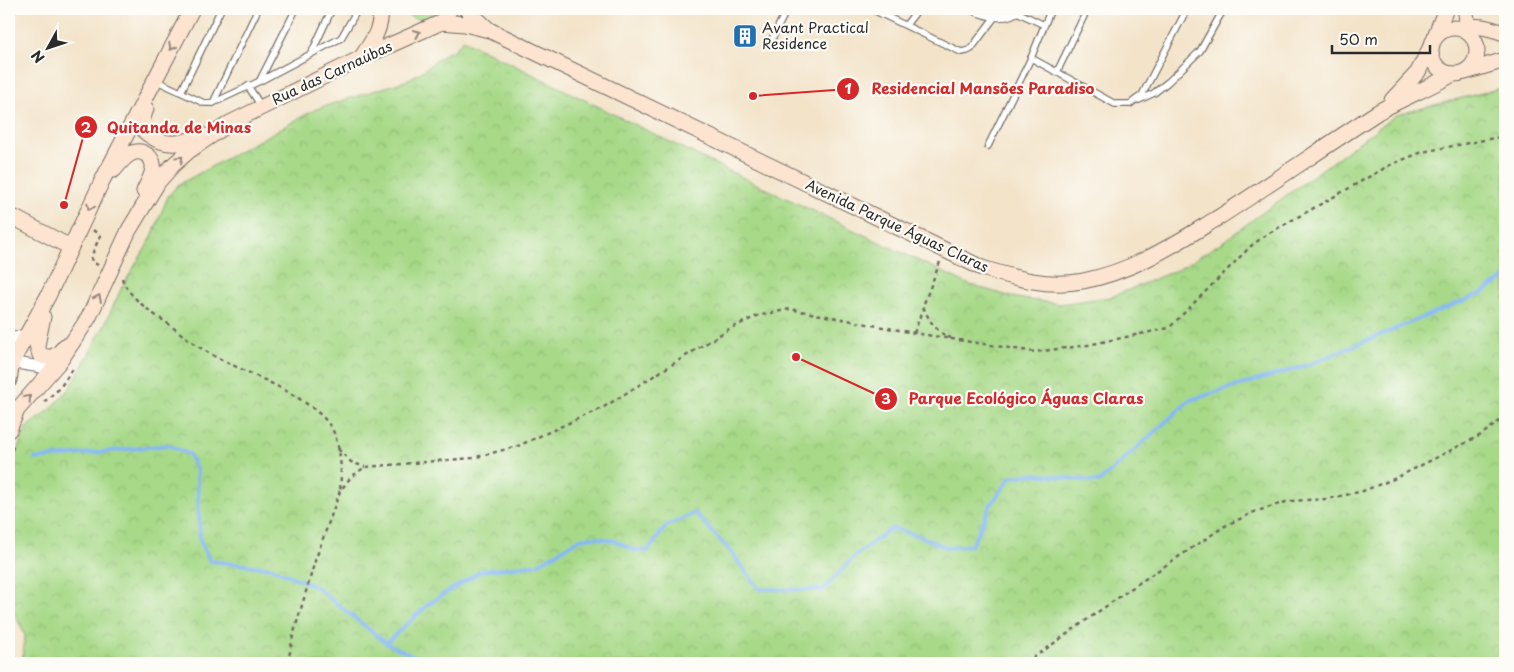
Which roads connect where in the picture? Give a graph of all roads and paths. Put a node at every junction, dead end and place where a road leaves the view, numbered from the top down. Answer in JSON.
{"nodes":[{"id":1,"x":192,"y":9,"type":"edge"},
{"id":2,"x":221,"y":9,"type":"edge"},
{"id":3,"x":258,"y":9,"type":"edge"},
{"id":4,"x":296,"y":9,"type":"edge"},
{"id":5,"x":332,"y":9,"type":"edge"},
{"id":6,"x":352,"y":9,"type":"edge"},
{"id":7,"x":380,"y":9,"type":"edge"},
{"id":8,"x":450,"y":9,"type":"edge"},
{"id":9,"x":466,"y":9,"type":"edge"},
{"id":10,"x":787,"y":9,"type":"edge"},
{"id":11,"x":871,"y":9,"type":"edge"},
{"id":12,"x":918,"y":9,"type":"edge"},
{"id":13,"x":975,"y":9,"type":"edge"},
{"id":14,"x":1051,"y":9,"type":"edge"},
{"id":15,"x":1079,"y":9,"type":"edge"},
{"id":16,"x":1187,"y":9,"type":"edge"},
{"id":17,"x":1446,"y":9,"type":"edge"},
{"id":18,"x":1465,"y":9,"type":"edge"},
{"id":19,"x":1020,"y":11,"type":"edge"},
{"id":20,"x":1222,"y":12,"type":"dead end"},
{"id":21,"x":997,"y":14,"type":"junction"},
{"id":22,"x":442,"y":22,"type":"junction"},
{"id":23,"x":906,"y":25,"type":"junction"},
{"id":24,"x":1044,"y":25,"type":"junction"},
{"id":25,"x":489,"y":30,"type":"junction"},
{"id":26,"x":1465,"y":30,"type":"junction"},
{"id":27,"x":1505,"y":33,"type":"edge"},
{"id":28,"x":771,"y":41,"type":"dead end"},
{"id":29,"x":1433,"y":42,"type":"junction"},
{"id":30,"x":312,"y":53,"type":"junction"},
{"id":31,"x":361,"y":58,"type":"junction"},
{"id":32,"x":1031,"y":58,"type":"junction"},
{"id":33,"x":1505,"y":60,"type":"edge"},
{"id":34,"x":1057,"y":72,"type":"junction"},
{"id":35,"x":1458,"y":73,"type":"junction"},
{"id":36,"x":260,"y":81,"type":"junction"},
{"id":37,"x":153,"y":83,"type":"junction"},
{"id":38,"x":248,"y":86,"type":"junction"},
{"id":39,"x":181,"y":92,"type":"junction"},
{"id":40,"x":1135,"y":102,"type":"junction"},
{"id":41,"x":213,"y":103,"type":"junction"},
{"id":42,"x":261,"y":106,"type":"junction"},
{"id":43,"x":1380,"y":111,"type":"junction"},
{"id":44,"x":230,"y":123,"type":"junction"},
{"id":45,"x":1505,"y":136,"type":"edge"},
{"id":46,"x":988,"y":146,"type":"dead end"},
{"id":47,"x":102,"y":181,"type":"junction"},
{"id":48,"x":9,"y":215,"type":"edge"},
{"id":49,"x":81,"y":224,"type":"junction"},
{"id":50,"x":129,"y":230,"type":"junction"},
{"id":51,"x":70,"y":247,"type":"junction"},
{"id":52,"x":944,"y":250,"type":"junction"},
{"id":53,"x":116,"y":274,"type":"junction"},
{"id":54,"x":118,"y":285,"type":"dead end"},
{"id":55,"x":48,"y":296,"type":"junction"},
{"id":56,"x":923,"y":306,"type":"junction"},
{"id":57,"x":89,"y":317,"type":"junction"},
{"id":58,"x":914,"y":333,"type":"junction"},
{"id":59,"x":27,"y":334,"type":"junction"},
{"id":60,"x":9,"y":340,"type":"edge"},
{"id":61,"x":955,"y":340,"type":"junction"},
{"id":62,"x":10,"y":362,"type":"edge"},
{"id":63,"x":74,"y":367,"type":"dead end"},
{"id":64,"x":54,"y":369,"type":"junction"},
{"id":65,"x":9,"y":380,"type":"edge"},
{"id":66,"x":42,"y":404,"type":"dead end"},
{"id":67,"x":1505,"y":417,"type":"edge"},
{"id":68,"x":13,"y":432,"type":"edge"},
{"id":69,"x":338,"y":449,"type":"junction"},
{"id":70,"x":9,"y":457,"type":"edge"},
{"id":71,"x":365,"y":467,"type":"junction"},
{"id":72,"x":340,"y":491,"type":"junction"},
{"id":73,"x":288,"y":663,"type":"edge"},
{"id":74,"x":1026,"y":663,"type":"edge"}],
"edges":[{"from":1,"to":37,"type":"street","one_way":true},
{"from":2,"to":39,"type":"lane"},
{"from":3,"to":41,"type":"lane"},
{"from":4,"to":36,"type":"lane"},
{"from":5,"to":30,"type":"lane"},
{"from":6,"to":30,"type":"lane"},
{"from":7,"to":31,"type":"street"},
{"from":8,"to":22,"type":"street"},
{"from":9,"to":25,"type":"street","name":"Avenida Parque Águas Claras"},
{"from":10,"to":28,"type":"lane"},
{"from":11,"to":23,"type":"lane"},
{"from":12,"to":23,"type":"lane"},
{"from":13,"to":21,"type":"street"},
{"from":14,"to":24,"type":"lane"},
{"from":15,"to":34,"type":"lane"},
{"from":16,"to":40,"type":"lane"},
{"from":17,"to":29,"type":"street","name":"Avenida Parque Águas Claras"},
{"from":18,"to":26,"type":"street"},
{"from":19,"to":21,"type":"street"},
{"from":19,"to":24,"type":"lane"},
{"from":20,"to":40,"type":"lane"},
{"from":21,"to":23,"type":"lane"},
{"from":22,"to":25,"type":"street","name":"Avenida Parque Águas Claras"},
{"from":31,"to":22,"type":"street","name":"Rua das Carnaúbas","one_way":true},
{"from":24,"to":32,"type":"lane"},
{"from":25,"to":52,"type":"street","name":"Avenida Parque Águas Claras"},
{"from":26,"to":27,"type":"street"},
{"from":26,"to":29,"type":"street"},
{"from":26,"to":35,"type":"street"},
{"from":29,"to":35,"type":"street"},
{"from":29,"to":43,"type":"street","name":"Avenida Parque Águas Claras"},
{"from":30,"to":36,"type":"lane"},
{"from":31,"to":42,"type":"street","name":"Rua das Carnaúbas"},
{"from":32,"to":34,"type":"lane"},
{"from":32,"to":46,"type":"lane"},
{"from":33,"to":35,"type":"street","name":"Avenida Parque Águas Claras"},
{"from":34,"to":40,"type":"lane"},
{"from":35,"to":43,"type":"street","name":"Avenida Parque Águas Claras"},
{"from":36,"to":38,"type":"lane"},
{"from":37,"to":39,"type":"lane"},
{"from":37,"to":44,"type":"street"},
{"from":37,"to":47,"type":"street"},
{"from":38,"to":41,"type":"lane"},
{"from":38,"to":42,"type":"lane"},
{"from":39,"to":41,"type":"lane"},
{"from":42,"to":44,"type":"street","name":"Rua das Carnaúbas"},
{"from":43,"to":52,"type":"street","name":"Avenida Parque Águas Claras"},
{"from":50,"to":44,"type":"street","name":"Rua das Carnaúbas","one_way":true},
{"from":45,"to":61,"type":"path"},
{"from":47,"to":49,"type":"street","one_way":true},
{"from":47,"to":50,"type":"street"},
{"from":48,"to":51,"type":"street"},
{"from":49,"to":51,"type":"street"},
{"from":49,"to":53,"type":"path"},
{"from":50,"to":53,"type":"street","name":"Rua das Carnaúbas"},
{"from":51,"to":55,"type":"street"},
{"from":52,"to":56,"type":"path"},
{"from":53,"to":54,"type":"path"},
{"from":57,"to":53,"type":"street","name":"Rua das Carnaúbas","one_way":true},
{"from":53,"to":69,"type":"path"},
{"from":55,"to":57,"type":"street"},
{"from":55,"to":59,"type":"street"},
{"from":56,"to":58,"type":"path"},
{"from":56,"to":61,"type":"path"},
{"from":57,"to":64,"type":"street","name":"Rua das Carnaúbas"},
{"from":58,"to":61,"type":"path"},
{"from":58,"to":71,"type":"path"},
{"from":59,"to":60,"type":"street"},
{"from":59,"to":62,"type":"street"},
{"from":62,"to":64,"type":"street"},
{"from":62,"to":65,"type":"street"},
{"from":63,"to":66,"type":"path"},
{"from":68,"to":64,"type":"street","name":"Rua das Carnaúbas","one_way":true},
{"from":67,"to":74,"type":"path"},
{"from":68,"to":70,"type":"path"},
{"from":69,"to":71,"type":"path"},
{"from":69,"to":72,"type":"path"},
{"from":71,"to":72,"type":"path"},
{"from":72,"to":73,"type":"path"}]}
